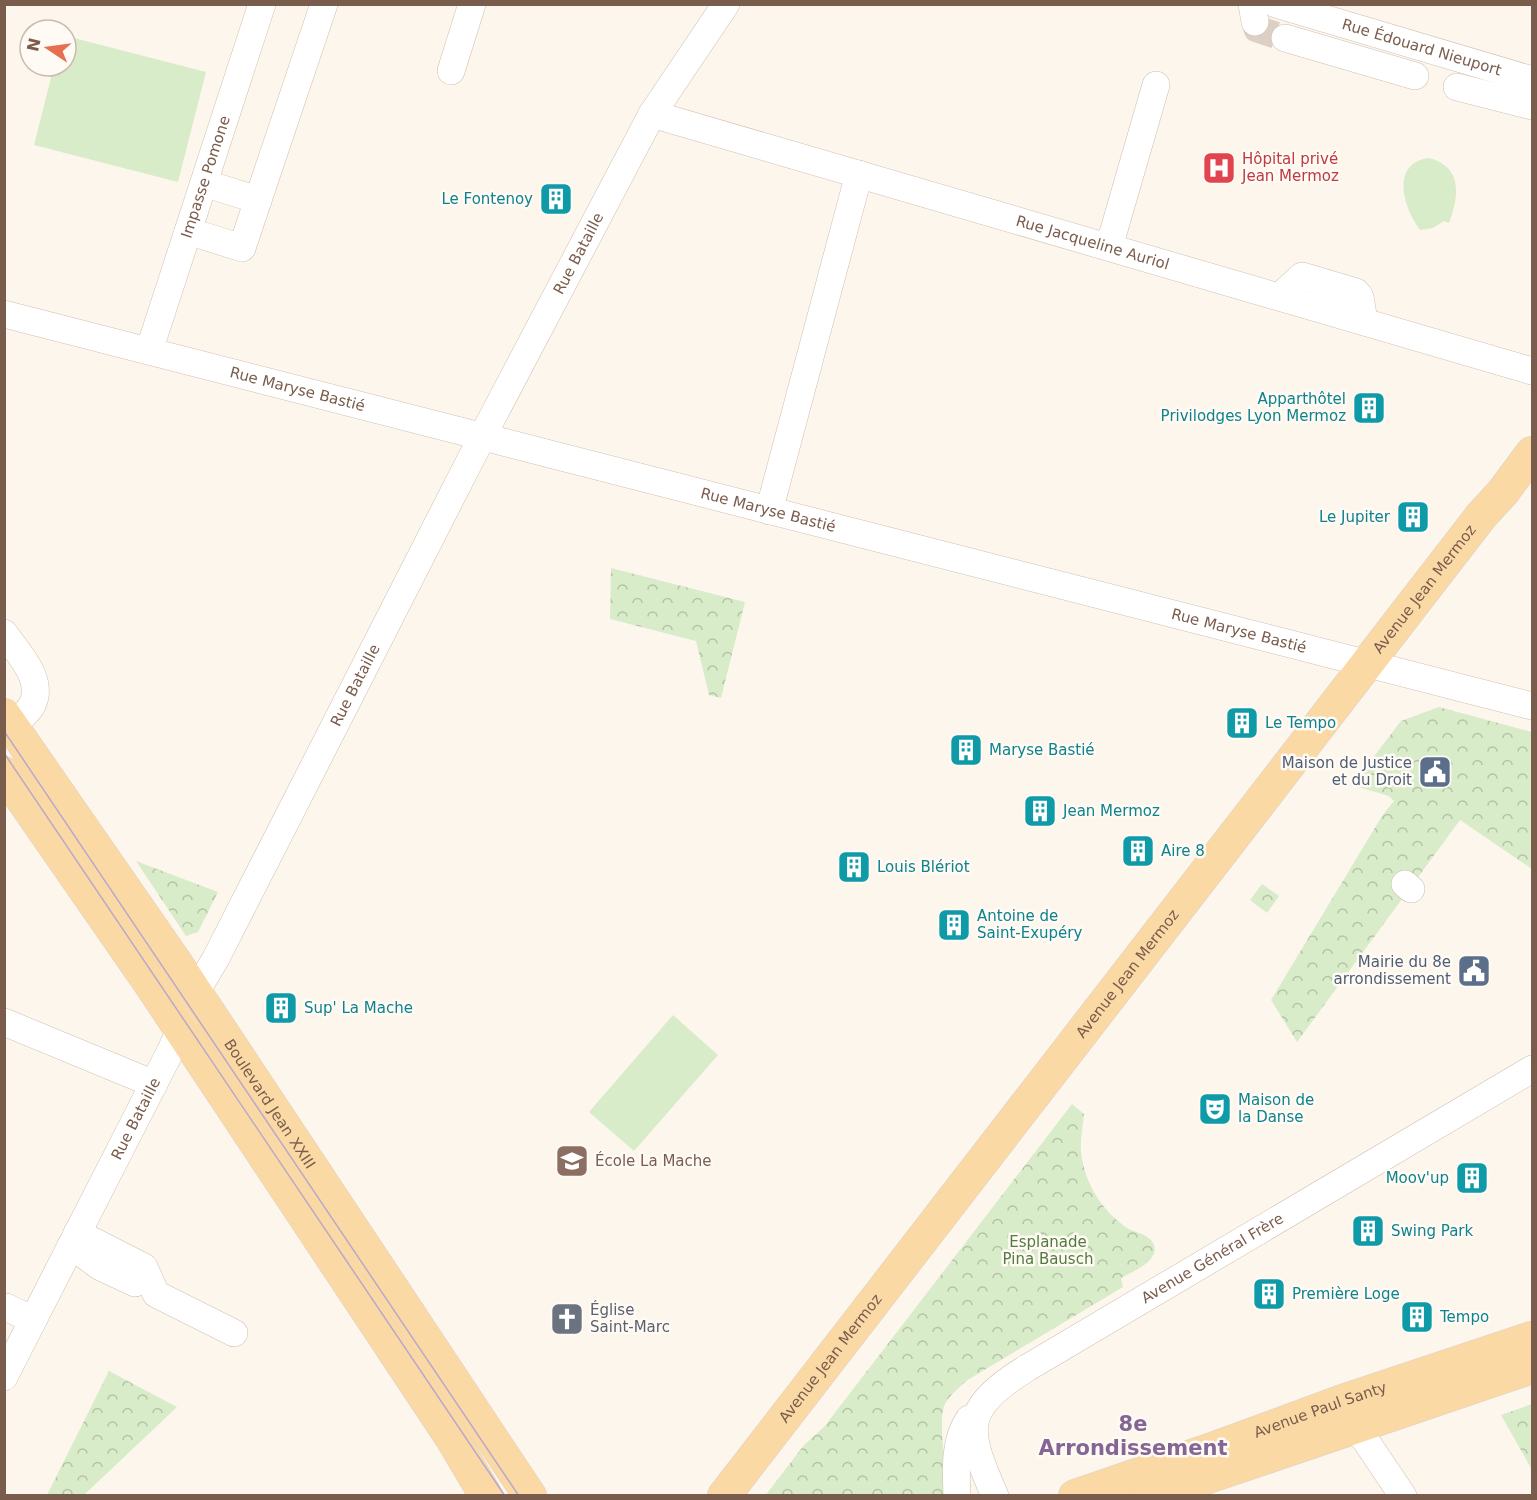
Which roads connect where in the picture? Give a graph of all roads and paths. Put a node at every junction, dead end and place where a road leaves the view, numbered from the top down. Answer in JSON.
{"nodes":[{"id":1,"x":262,"y":4,"type":"edge"},
{"id":2,"x":324,"y":4,"type":"edge"},
{"id":3,"x":472,"y":4,"type":"edge"},
{"id":4,"x":726,"y":4,"type":"edge"},
{"id":5,"x":1275,"y":4,"type":"edge"},
{"id":6,"x":1286,"y":38,"type":"tunnel mouth"},
{"id":7,"x":451,"y":71,"type":"dead end"},
{"id":8,"x":1415,"y":76,"type":"dead end"},
{"id":9,"x":1533,"y":80,"type":"edge"},
{"id":10,"x":1156,"y":85,"type":"dead end"},
{"id":11,"x":1457,"y":87,"type":"dead end"},
{"id":12,"x":1533,"y":106,"type":"edge"},
{"id":13,"x":652,"y":114,"type":"junction"},
{"id":14,"x":859,"y":174,"type":"junction"},
{"id":15,"x":204,"y":183,"type":"junction"},
{"id":16,"x":258,"y":200,"type":"junction"},
{"id":17,"x":188,"y":231,"type":"junction"},
{"id":18,"x":1109,"y":247,"type":"junction"},
{"id":19,"x":4,"y":314,"type":"edge"},
{"id":20,"x":149,"y":351,"type":"junction"},
{"id":21,"x":1533,"y":371,"type":"edge"},
{"id":22,"x":482,"y":437,"type":"junction"},
{"id":23,"x":1533,"y":453,"type":"edge"},
{"id":24,"x":1533,"y":474,"type":"edge"},
{"id":25,"x":769,"y":511,"type":"junction"},
{"id":26,"x":4,"y":633,"type":"edge"},
{"id":27,"x":1375,"y":666,"type":"junction"},
{"id":28,"x":1533,"y":706,"type":"edge"},
{"id":29,"x":8,"y":720,"type":"edge"},
{"id":30,"x":5,"y":773,"type":"edge"},
{"id":31,"x":197,"y":995,"type":"junction"},
{"id":32,"x":4,"y":1022,"type":"edge"},
{"id":33,"x":180,"y":1030,"type":"junction"},
{"id":34,"x":1533,"y":1069,"type":"edge"},
{"id":35,"x":154,"y":1084,"type":"junction"},
{"id":36,"x":74,"y":1239,"type":"junction"},
{"id":37,"x":135,"y":1283,"type":"dead end"},
{"id":38,"x":6,"y":1306,"type":"dead end"},
{"id":39,"x":33,"y":1320,"type":"junction"},
{"id":40,"x":234,"y":1333,"type":"dead end"},
{"id":41,"x":1533,"y":1338,"type":"edge"},
{"id":42,"x":1533,"y":1367,"type":"edge"},
{"id":43,"x":4,"y":1377,"type":"edge"},
{"id":44,"x":979,"y":1409,"type":"junction"},
{"id":45,"x":1348,"y":1414,"type":"junction"},
{"id":46,"x":486,"y":1496,"type":"edge"},
{"id":47,"x":530,"y":1496,"type":"edge"},
{"id":48,"x":724,"y":1496,"type":"edge"},
{"id":49,"x":748,"y":1496,"type":"edge"},
{"id":50,"x":957,"y":1496,"type":"edge"},
{"id":51,"x":995,"y":1496,"type":"edge"},
{"id":52,"x":1075,"y":1496,"type":"edge"},
{"id":53,"x":1152,"y":1496,"type":"edge"},
{"id":54,"x":1403,"y":1496,"type":"edge"}],
"edges":[{"from":1,"to":15,"type":"street","name":"Impasse Pomone"},
{"from":2,"to":16,"type":"street"},
{"from":3,"to":7,"type":"street"},
{"from":4,"to":13,"type":"street","name":"Rue Bataille"},
{"from":5,"to":9,"type":"street","name":"Rue Édouard Nieuport"},
{"from":6,"to":8,"type":"street"},
{"from":10,"to":18,"type":"street"},
{"from":11,"to":12,"type":"street"},
{"from":13,"to":14,"type":"street","name":"Rue Jacqueline Auriol"},
{"from":13,"to":22,"type":"street","name":"Rue Bataille"},
{"from":14,"to":18,"type":"street","name":"Rue Jacqueline Auriol"},
{"from":14,"to":25,"type":"street"},
{"from":15,"to":16,"type":"street"},
{"from":15,"to":17,"type":"street","name":"Impasse Pomone"},
{"from":16,"to":17,"type":"street"},
{"from":17,"to":20,"type":"street","name":"Impasse Pomone"},
{"from":18,"to":21,"type":"street","name":"Rue Jacqueline Auriol"},
{"from":19,"to":20,"type":"street","name":"Rue Maryse Bastié"},
{"from":20,"to":22,"type":"street","name":"Rue Maryse Bastié"},
{"from":22,"to":25,"type":"street","name":"Rue Maryse Bastié"},
{"from":22,"to":31,"type":"street","name":"Rue Bataille"},
{"from":23,"to":27,"type":"main road","name":"Avenue Jean Mermoz"},
{"from":24,"to":27,"type":"main road","name":"Avenue Jean Mermoz"},
{"from":25,"to":27,"type":"street","name":"Rue Maryse Bastié"},
{"from":26,"to":29,"type":"street"},
{"from":27,"to":28,"type":"street","name":"Rue Maryse Bastié"},
{"from":27,"to":48,"type":"main road","name":"Avenue Jean Mermoz"},
{"from":27,"to":49,"type":"main road","name":"Avenue Jean Mermoz"},
{"from":29,"to":31,"type":"main road","name":"Boulevard Jean XXIII"},
{"from":30,"to":33,"type":"main road"},
{"from":31,"to":33,"type":"street","name":"Rue Bataille"},
{"from":31,"to":47,"type":"main road","name":"Boulevard Jean XXIII"},
{"from":32,"to":35,"type":"street"},
{"from":33,"to":35,"type":"street","name":"Rue Bataille"},
{"from":33,"to":46,"type":"main road"},
{"from":34,"to":44,"type":"street","name":"Avenue Général Frère"},
{"from":35,"to":36,"type":"street","name":"Rue Bataille"},
{"from":36,"to":37,"type":"street"},
{"from":36,"to":39,"type":"street","name":"Rue Bataille"},
{"from":36,"to":40,"type":"street"},
{"from":38,"to":39,"type":"street"},
{"from":39,"to":43,"type":"street","name":"Rue Bataille"},
{"from":41,"to":45,"type":"main road","name":"Avenue Paul Santy"},
{"from":42,"to":45,"type":"main road","name":"Avenue Paul Santy"},
{"from":44,"to":50,"type":"street","name":"Avenue Général Frère"},
{"from":44,"to":51,"type":"street"},
{"from":45,"to":52,"type":"main road","name":"Avenue Paul Santy"},
{"from":45,"to":53,"type":"main road","name":"Avenue Paul Santy"},
{"from":45,"to":54,"type":"street"}]}
